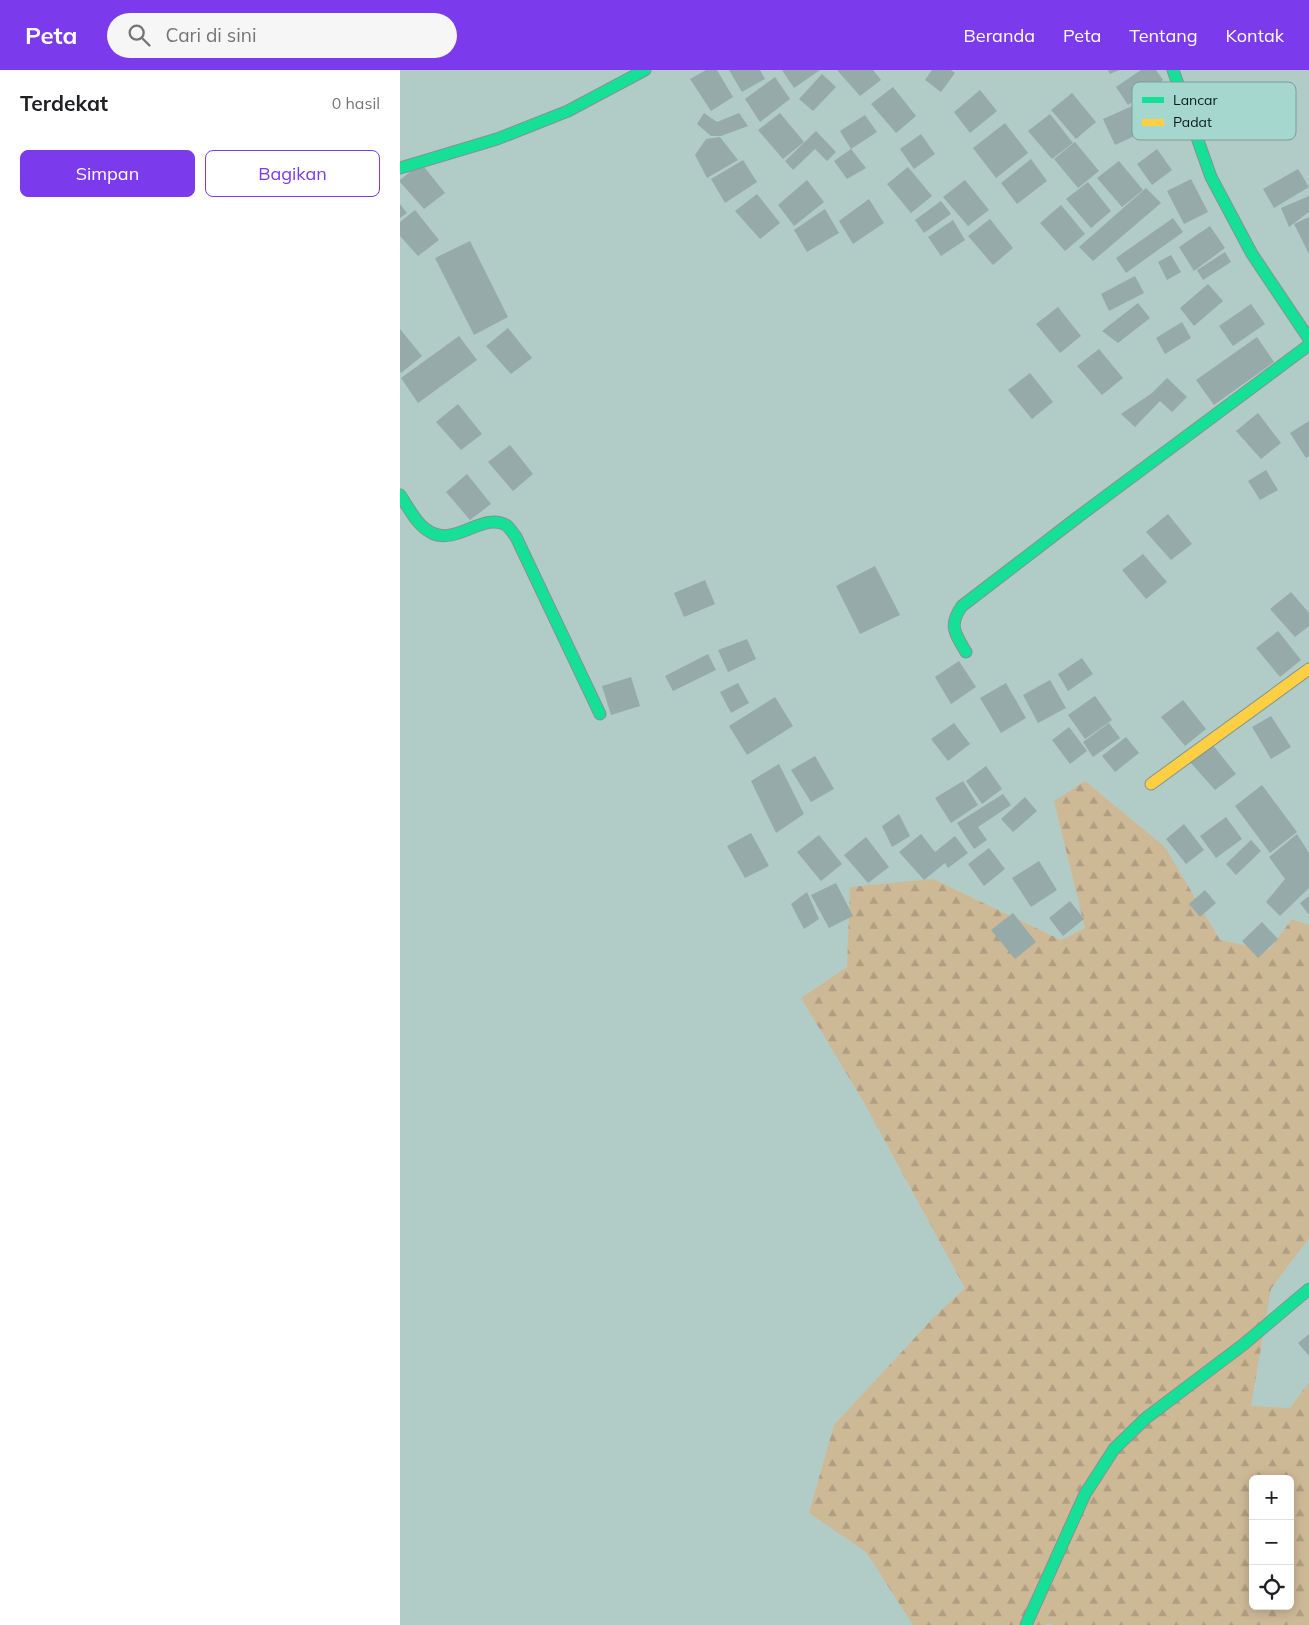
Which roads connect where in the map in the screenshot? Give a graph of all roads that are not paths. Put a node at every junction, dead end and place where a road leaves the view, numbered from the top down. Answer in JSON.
{"nodes":[{"id":1,"x":645,"y":70,"type":"edge"},
{"id":2,"x":1173,"y":70,"type":"edge"},
{"id":3,"x":1177,"y":82,"type":"edge"},
{"id":4,"x":1198,"y":140,"type":"edge"},
{"id":5,"x":400,"y":168,"type":"edge"},
{"id":6,"x":1309,"y":339,"type":"edge"},
{"id":7,"x":1309,"y":345,"type":"edge"},
{"id":8,"x":400,"y":495,"type":"edge"},
{"id":9,"x":966,"y":652,"type":"dead end"},
{"id":10,"x":1309,"y":669,"type":"edge"},
{"id":11,"x":600,"y":714,"type":"dead end"},
{"id":12,"x":1151,"y":784,"type":"dead end"},
{"id":13,"x":1309,"y":1289,"type":"edge"},
{"id":14,"x":1026,"y":1625,"type":"edge"}],
"edges":[{"from":1,"to":5,"type":"street"},
{"from":2,"to":3,"type":"street"},
{"from":4,"to":6,"type":"street"},
{"from":7,"to":9,"type":"street"},
{"from":8,"to":11,"type":"street"},
{"from":10,"to":12,"type":"street"},
{"from":13,"to":14,"type":"street"}]}
